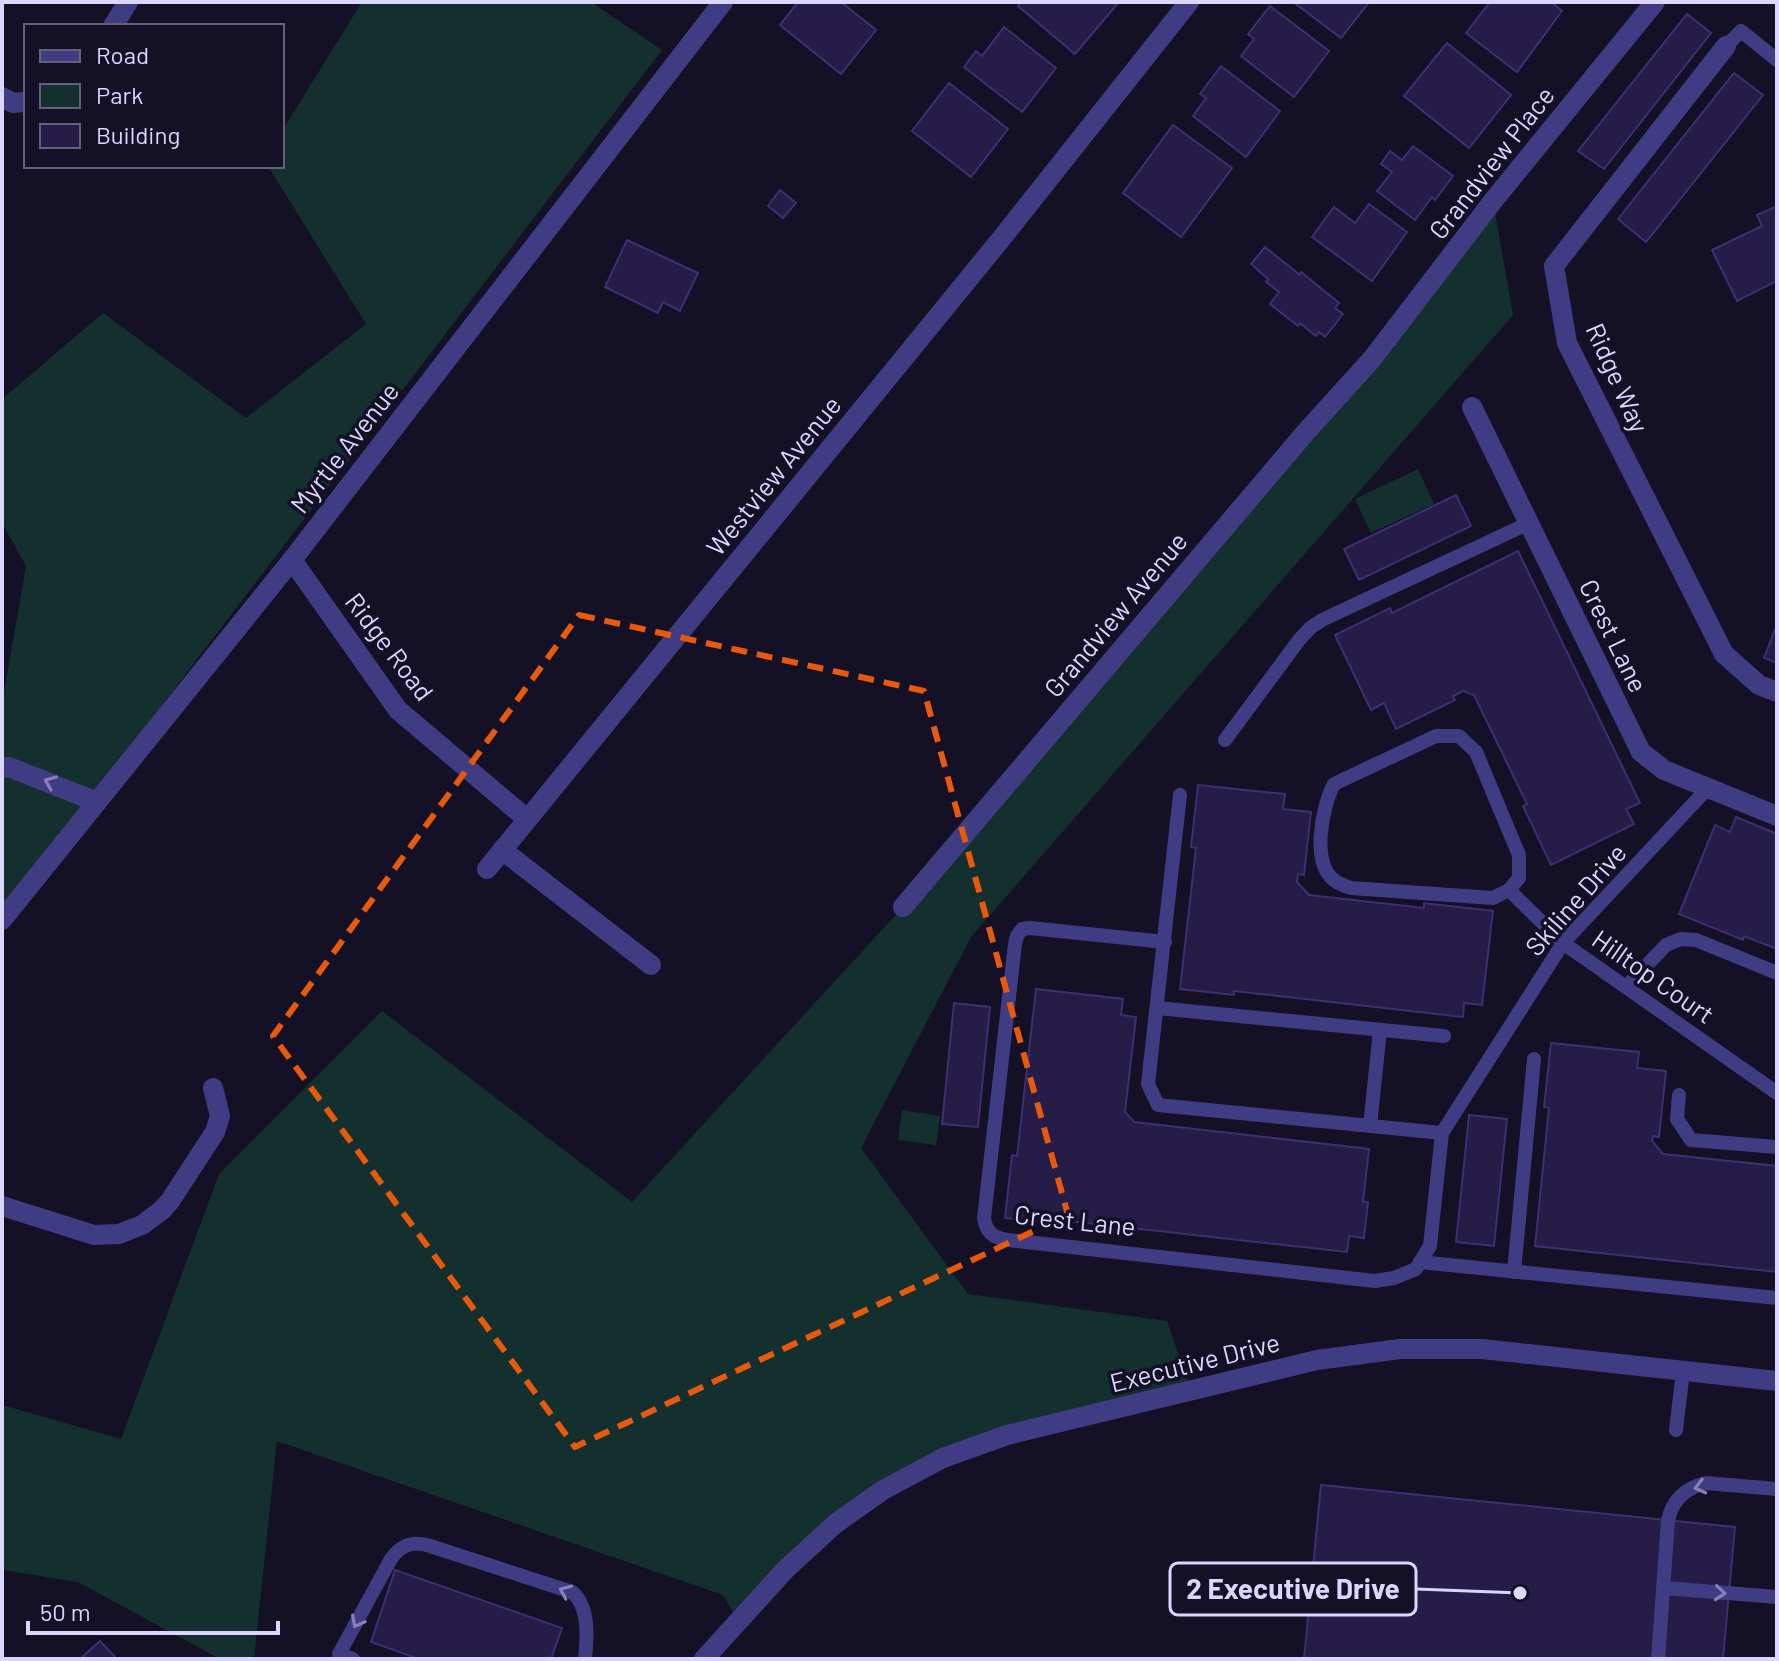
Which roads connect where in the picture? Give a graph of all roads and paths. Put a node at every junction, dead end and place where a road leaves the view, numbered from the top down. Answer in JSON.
{"nodes":[{"id":1,"x":128,"y":2,"type":"edge"},
{"id":2,"x":723,"y":2,"type":"edge"},
{"id":3,"x":1189,"y":2,"type":"edge"},
{"id":4,"x":1655,"y":2,"type":"edge"},
{"id":5,"x":114,"y":24,"type":"edge"},
{"id":6,"x":1726,"y":46,"type":"joint"},
{"id":7,"x":1777,"y":60,"type":"edge"},
{"id":8,"x":2,"y":97,"type":"edge"},
{"id":9,"x":24,"y":102,"type":"edge"},
{"id":10,"x":1372,"y":359,"type":"joint"},
{"id":11,"x":1472,"y":407,"type":"dead end"},
{"id":12,"x":1529,"y":523,"type":"junction"},
{"id":13,"x":292,"y":560,"type":"junction"},
{"id":14,"x":1777,"y":692,"type":"edge"},
{"id":15,"x":1225,"y":740,"type":"dead end"},
{"id":16,"x":2,"y":768,"type":"edge"},
{"id":17,"x":1707,"y":789,"type":"junction"},
{"id":18,"x":1180,"y":795,"type":"dead end"},
{"id":19,"x":97,"y":802,"type":"junction"},
{"id":20,"x":1777,"y":816,"type":"edge"},
{"id":21,"x":527,"y":819,"type":"junction"},
{"id":22,"x":502,"y":850,"type":"junction"},
{"id":23,"x":487,"y":869,"type":"dead end"},
{"id":24,"x":1509,"y":890,"type":"junction"},
{"id":25,"x":903,"y":907,"type":"dead end"},
{"id":26,"x":2,"y":920,"type":"edge"},
{"id":27,"x":1165,"y":942,"type":"junction"},
{"id":28,"x":1563,"y":943,"type":"junction"},
{"id":29,"x":651,"y":965,"type":"dead end"},
{"id":30,"x":1777,"y":973,"type":"edge"},
{"id":31,"x":1626,"y":987,"type":"junction"},
{"id":32,"x":1157,"y":1008,"type":"junction"},
{"id":33,"x":1380,"y":1030,"type":"junction"},
{"id":34,"x":1444,"y":1036,"type":"dead end"},
{"id":35,"x":1534,"y":1059,"type":"dead end"},
{"id":36,"x":213,"y":1088,"type":"dead end"},
{"id":37,"x":1777,"y":1093,"type":"edge"},
{"id":38,"x":1679,"y":1095,"type":"dead end"},
{"id":39,"x":1370,"y":1126,"type":"junction"},
{"id":40,"x":1442,"y":1133,"type":"junction"},
{"id":41,"x":1777,"y":1147,"type":"edge"},
{"id":42,"x":2,"y":1206,"type":"edge"},
{"id":43,"x":1420,"y":1262,"type":"junction"},
{"id":44,"x":1514,"y":1272,"type":"junction"},
{"id":45,"x":1777,"y":1298,"type":"edge"},
{"id":46,"x":1683,"y":1371,"type":"junction"},
{"id":47,"x":1777,"y":1381,"type":"edge"},
{"id":48,"x":1676,"y":1430,"type":"dead end"},
{"id":49,"x":1777,"y":1489,"type":"edge"},
{"id":50,"x":1664,"y":1588,"type":"junction"},
{"id":51,"x":1777,"y":1597,"type":"edge"},
{"id":52,"x":353,"y":1659,"type":"edge"},
{"id":53,"x":585,"y":1659,"type":"edge"},
{"id":54,"x":704,"y":1659,"type":"edge"},
{"id":55,"x":1658,"y":1659,"type":"edge"}],
"edges":[{"from":1,"to":5,"type":"street"},
{"from":2,"to":13,"type":"street","name":"Myrtle Avenue"},
{"from":3,"to":21,"type":"street","name":"Westview Avenue"},
{"from":4,"to":10,"type":"street","name":"Grandview Place"},
{"from":6,"to":7,"type":"lane"},
{"from":6,"to":14,"type":"street","name":"Ridge Way"},
{"from":8,"to":9,"type":"street"},
{"from":10,"to":25,"type":"street","name":"Grandview Avenue"},
{"from":11,"to":12,"type":"street","name":"Crest Lane"},
{"from":12,"to":15,"type":"lane"},
{"from":12,"to":17,"type":"street","name":"Crest Lane"},
{"from":13,"to":19,"type":"street","name":"Myrtle Avenue"},
{"from":13,"to":21,"type":"street","name":"Ridge Road"},
{"from":19,"to":16,"type":"street","one_way":true},
{"from":17,"to":20,"type":"street","name":"Crest Lane"},
{"from":17,"to":28,"type":"lane","name":"Skiline Drive"},
{"from":18,"to":27,"type":"lane"},
{"from":19,"to":26,"type":"street","name":"Myrtle Avenue"},
{"from":21,"to":22,"type":"street","name":"Westview Avenue"},
{"from":22,"to":23,"type":"street","name":"Westview Avenue"},
{"from":22,"to":29,"type":"street"},
{"from":24,"to":24,"type":"lane"},
{"from":24,"to":28,"type":"lane","name":"Hilltop Court"},
{"from":27,"to":32,"type":"lane"},
{"from":27,"to":43,"type":"lane","name":"Crest Lane"},
{"from":28,"to":31,"type":"lane","name":"Hilltop Court"},
{"from":28,"to":40,"type":"lane","name":"Skiline Drive"},
{"from":30,"to":31,"type":"lane"},
{"from":31,"to":37,"type":"lane","name":"Hilltop Court"},
{"from":32,"to":33,"type":"lane"},
{"from":32,"to":39,"type":"lane"},
{"from":33,"to":34,"type":"lane"},
{"from":33,"to":39,"type":"lane"},
{"from":35,"to":44,"type":"lane"},
{"from":36,"to":42,"type":"street"},
{"from":38,"to":41,"type":"lane"},
{"from":39,"to":40,"type":"lane"},
{"from":40,"to":43,"type":"lane"},
{"from":43,"to":44,"type":"lane"},
{"from":44,"to":45,"type":"lane"},
{"from":46,"to":47,"type":"street","name":"Executive Drive"},
{"from":46,"to":48,"type":"lane"},
{"from":46,"to":54,"type":"street","name":"Executive Drive"},
{"from":49,"to":50,"type":"lane","one_way":true},
{"from":50,"to":51,"type":"lane","one_way":true},
{"from":50,"to":55,"type":"lane"},
{"from":53,"to":52,"type":"lane","one_way":true}]}
